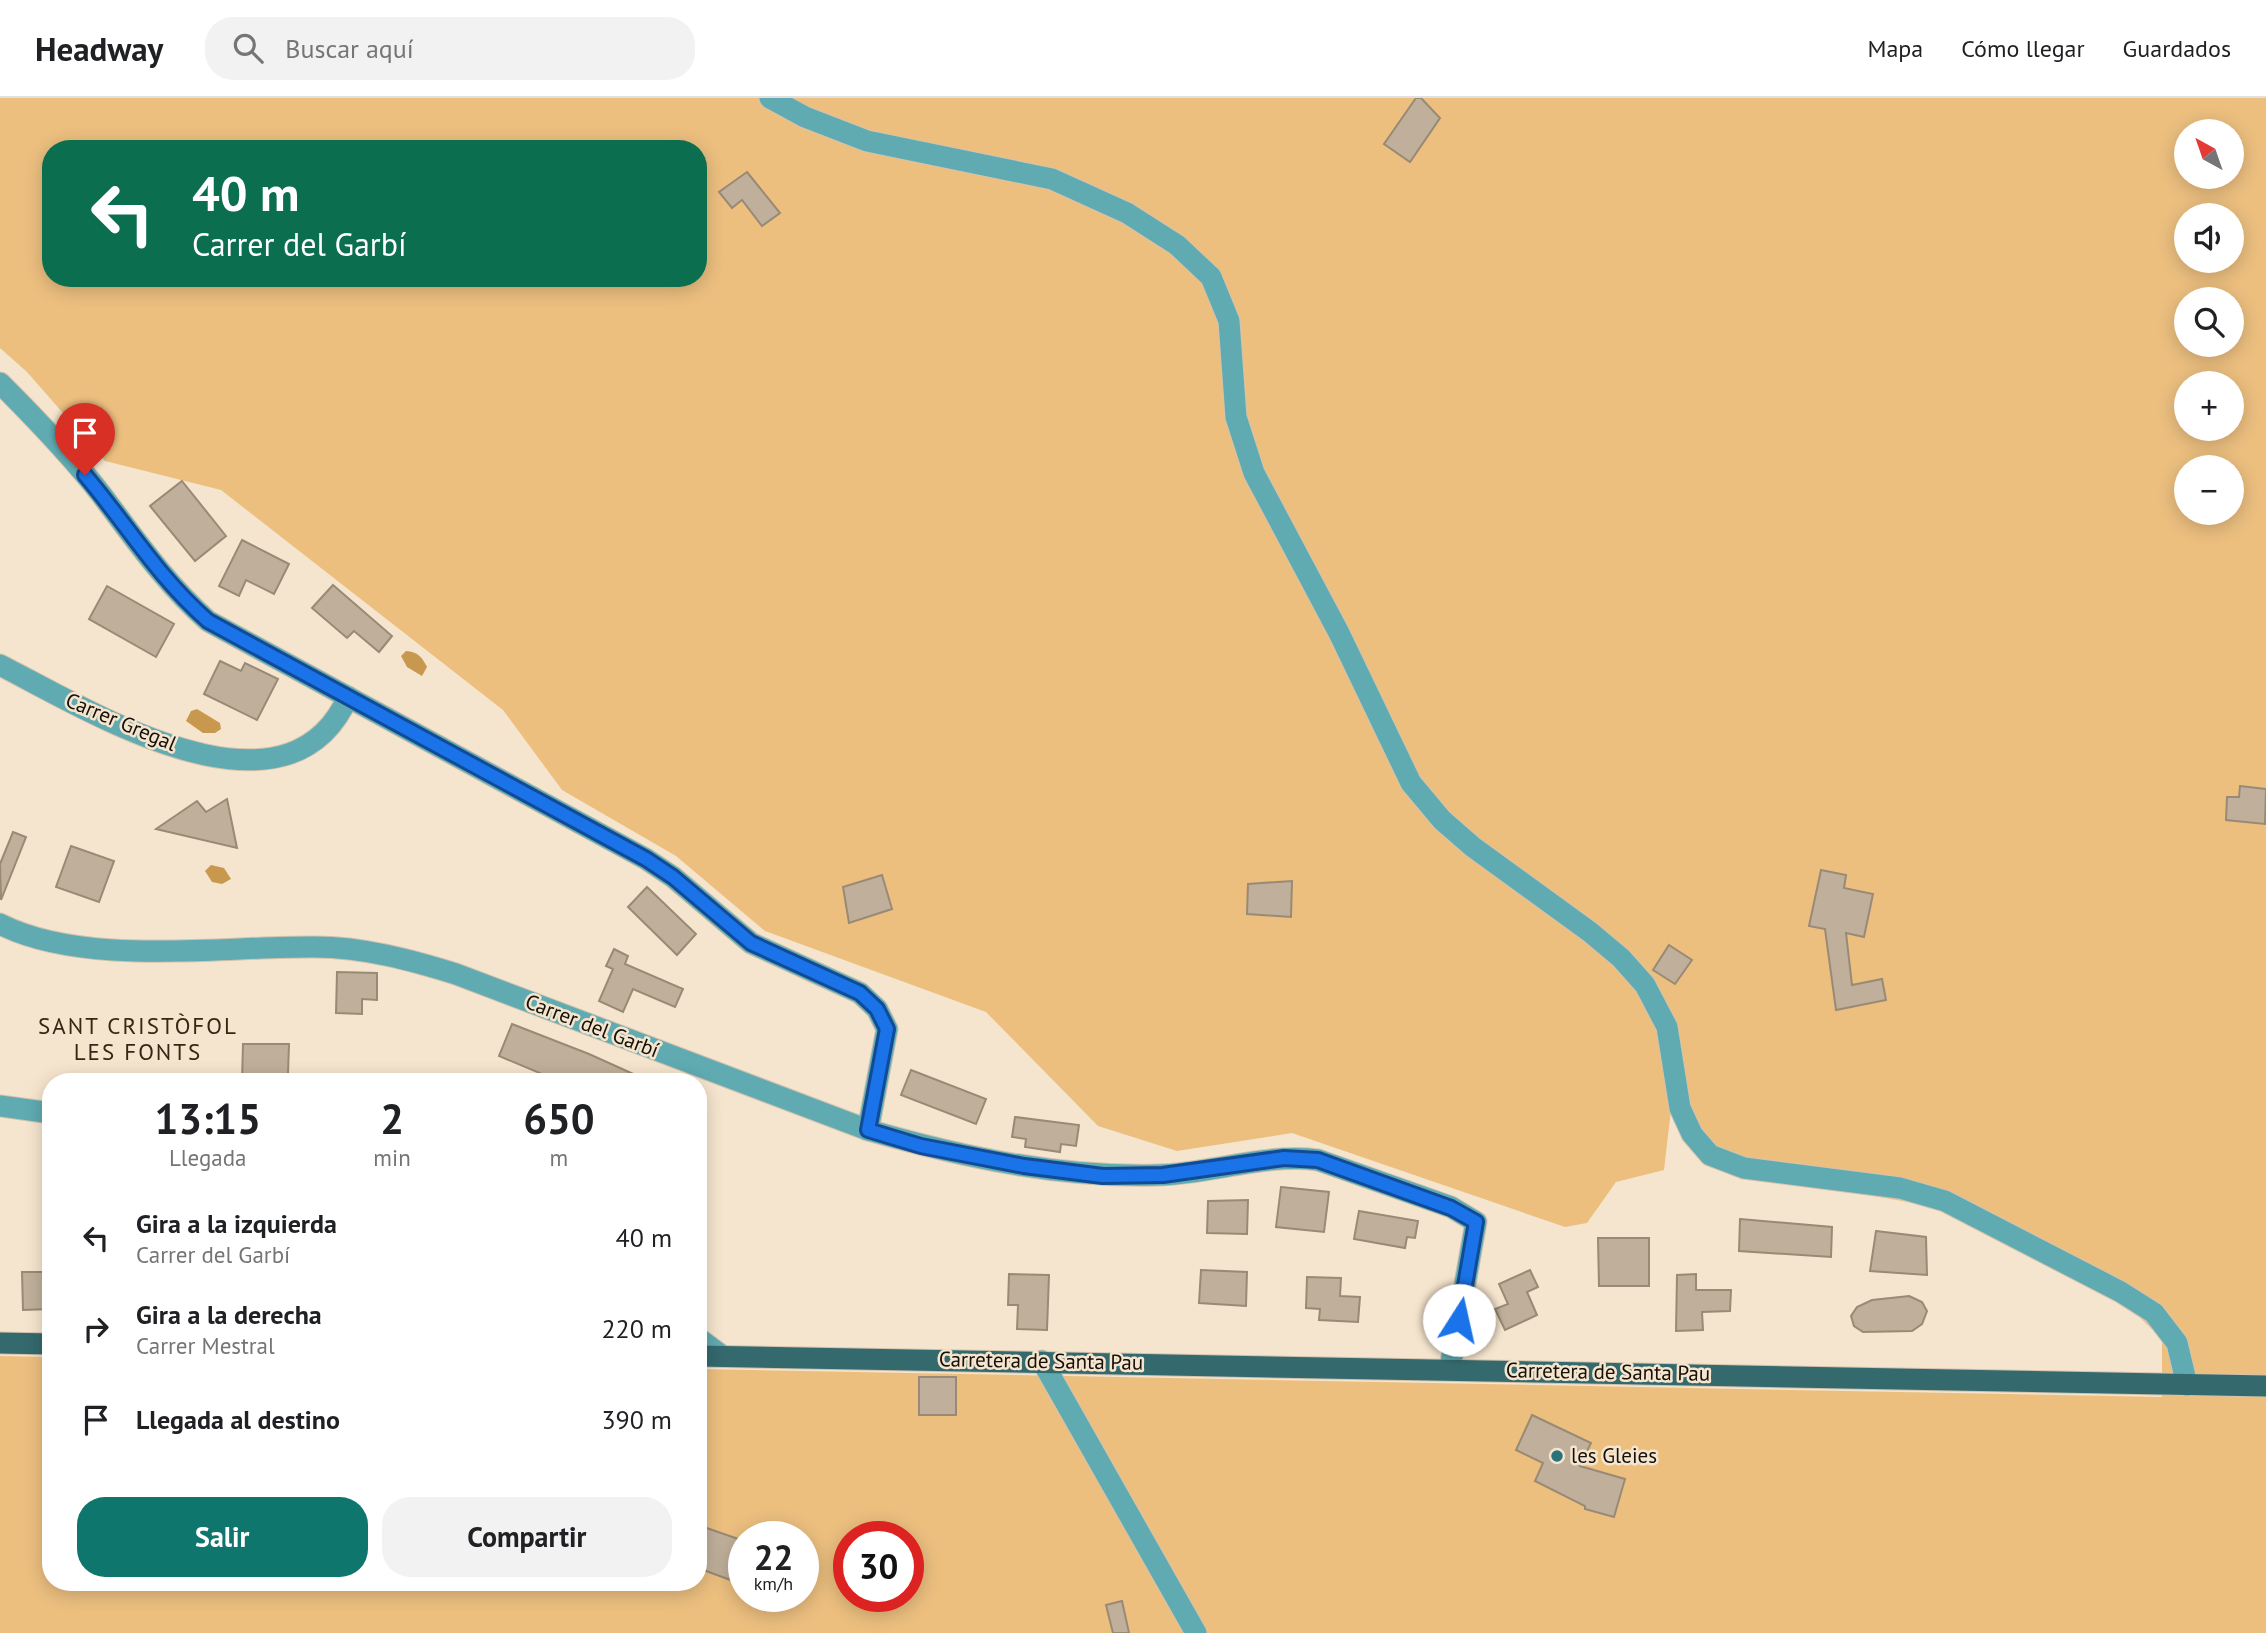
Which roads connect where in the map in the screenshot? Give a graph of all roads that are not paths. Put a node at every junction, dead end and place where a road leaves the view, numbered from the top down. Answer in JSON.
{"nodes":[{"id":1,"x":770,"y":98,"type":"edge"},
{"id":2,"x":0,"y":383,"type":"edge"},
{"id":3,"x":0,"y":665,"type":"edge"},
{"id":4,"x":348,"y":697,"type":"junction"},
{"id":5,"x":0,"y":924,"type":"edge"},
{"id":6,"x":0,"y":1106,"type":"edge"},
{"id":7,"x":42,"y":1112,"type":"edge"},
{"id":8,"x":868,"y":1130,"type":"junction"},
{"id":9,"x":0,"y":1343,"type":"edge"},
{"id":10,"x":42,"y":1344,"type":"edge"},
{"id":11,"x":707,"y":1345,"type":"edge"},
{"id":12,"x":707,"y":1356,"type":"edge"},
{"id":13,"x":722,"y":1356,"type":"junction"},
{"id":14,"x":1042,"y":1361,"type":"junction"},
{"id":15,"x":1450,"y":1368,"type":"junction"},
{"id":16,"x":2187,"y":1385,"type":"junction"},
{"id":17,"x":2266,"y":1386,"type":"edge"},
{"id":18,"x":1196,"y":1633,"type":"edge"}],
"edges":[{"from":1,"to":16,"type":"street"},
{"from":2,"to":4,"type":"street"},
{"from":3,"to":4,"type":"street","name":"Carrer Gregal"},
{"from":4,"to":8,"type":"street"},
{"from":5,"to":8,"type":"street","name":"Carrer del Garbí"},
{"from":6,"to":7,"type":"street"},
{"from":8,"to":15,"type":"street","name":"Carrer del Garbí"},
{"from":9,"to":10,"type":"main road"},
{"from":11,"to":13,"type":"street"},
{"from":12,"to":13,"type":"main road","name":"Carretera de Santa Pau"},
{"from":13,"to":14,"type":"main road","name":"Carretera de Santa Pau"},
{"from":14,"to":15,"type":"main road","name":"Carretera de Santa Pau"},
{"from":14,"to":18,"type":"street"},
{"from":15,"to":16,"type":"main road","name":"Carretera de Santa Pau"},
{"from":16,"to":17,"type":"main road","name":"Carretera de Santa Pau"}]}
